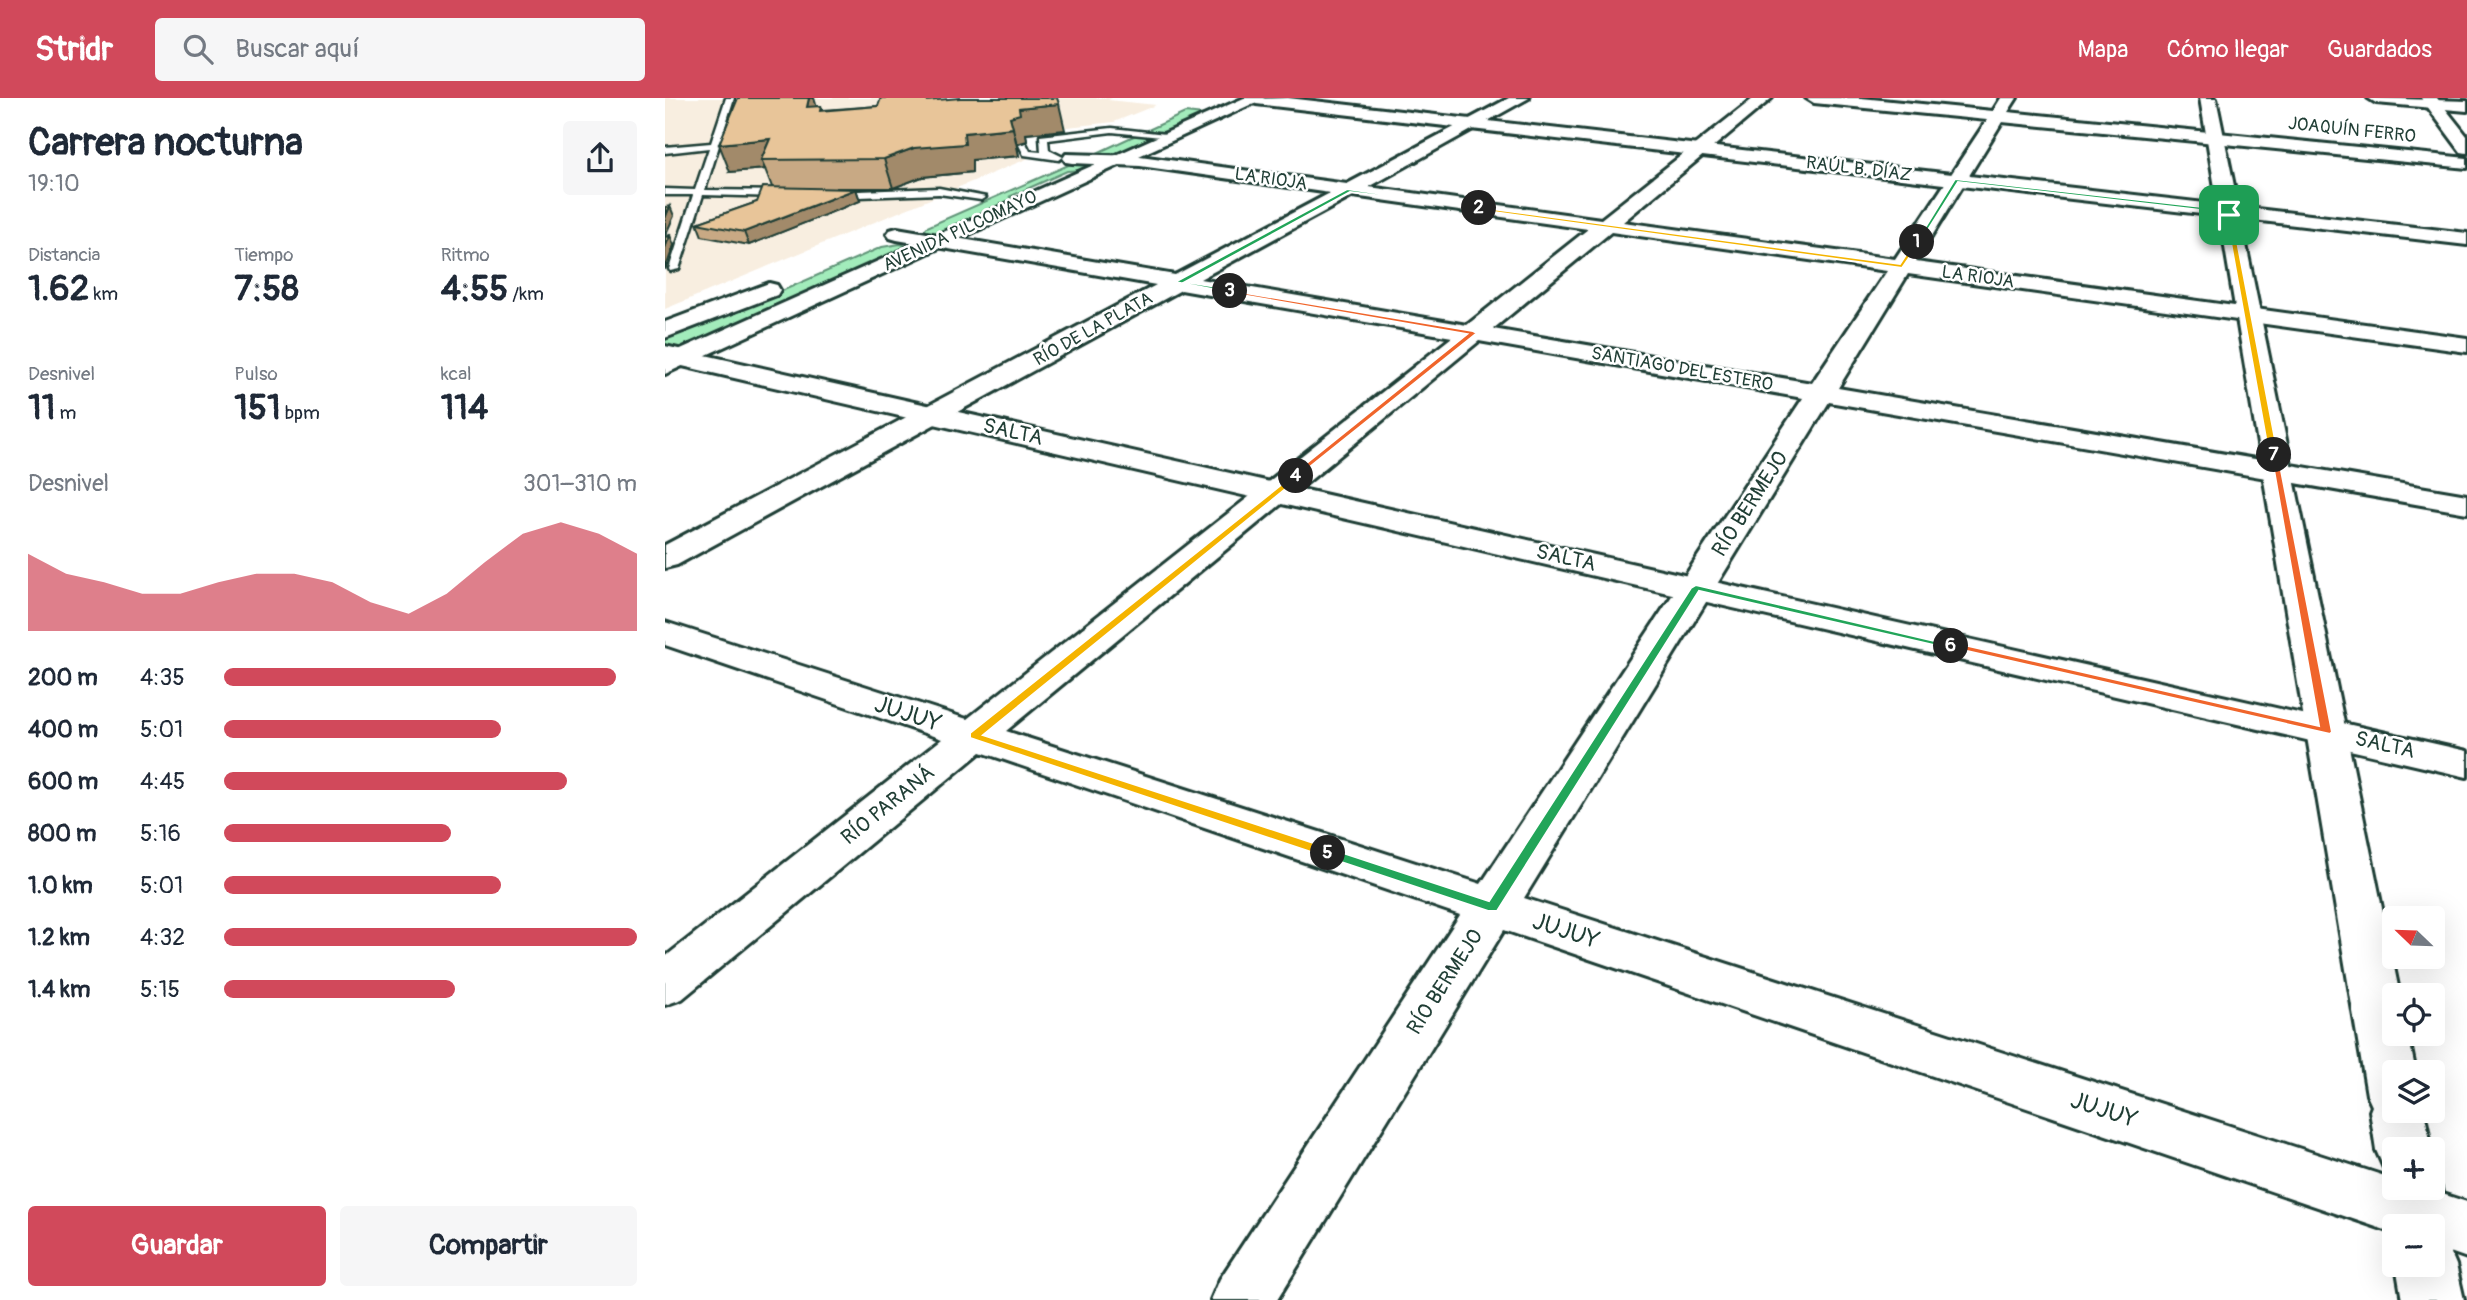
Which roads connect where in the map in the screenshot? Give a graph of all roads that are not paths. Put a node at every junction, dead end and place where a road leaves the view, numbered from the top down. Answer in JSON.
{"nodes":[{"id":1,"x":730,"y":98,"type":"edge"},
{"id":2,"x":1255,"y":98,"type":"edge"},
{"id":3,"x":1521,"y":98,"type":"edge"},
{"id":4,"x":1764,"y":98,"type":"edge"},
{"id":5,"x":1814,"y":98,"type":"edge"},
{"id":6,"x":2009,"y":98,"type":"edge"},
{"id":7,"x":2208,"y":98,"type":"edge"},
{"id":8,"x":2376,"y":98,"type":"edge"},
{"id":9,"x":2431,"y":100,"type":"edge"},
{"id":10,"x":2467,"y":106,"type":"edge"},
{"id":11,"x":1233,"y":107,"type":"junction"},
{"id":12,"x":1192,"y":109,"type":"dead end"},
{"id":13,"x":1170,"y":115,"type":"dead end"},
{"id":14,"x":1997,"y":116,"type":"junction"},
{"id":15,"x":1473,"y":124,"type":"junction"},
{"id":16,"x":1133,"y":131,"type":"junction"},
{"id":17,"x":1171,"y":135,"type":"junction"},
{"id":18,"x":2215,"y":138,"type":"junction"},
{"id":19,"x":716,"y":145,"type":"junction"},
{"id":20,"x":1023,"y":145,"type":"edge"},
{"id":21,"x":2467,"y":149,"type":"edge"},
{"id":22,"x":665,"y":150,"type":"edge"},
{"id":23,"x":1700,"y":150,"type":"junction"},
{"id":24,"x":1065,"y":157,"type":"junction"},
{"id":25,"x":1118,"y":159,"type":"junction"},
{"id":26,"x":2467,"y":163,"type":"edge"},
{"id":27,"x":1031,"y":176,"type":"dead end"},
{"id":28,"x":1957,"y":180,"type":"junction"},
{"id":29,"x":1006,"y":186,"type":"dead end"},
{"id":30,"x":1349,"y":190,"type":"junction"},
{"id":31,"x":699,"y":191,"type":"junction"},
{"id":32,"x":665,"y":192,"type":"edge"},
{"id":33,"x":802,"y":194,"type":"edge"},
{"id":34,"x":815,"y":195,"type":"edge"},
{"id":35,"x":981,"y":197,"type":"junction"},
{"id":36,"x":2229,"y":211,"type":"junction"},
{"id":37,"x":949,"y":212,"type":"dead end"},
{"id":38,"x":1606,"y":226,"type":"junction"},
{"id":39,"x":932,"y":231,"type":"junction"},
{"id":40,"x":2467,"y":239,"type":"edge"},
{"id":41,"x":872,"y":245,"type":"dead end"},
{"id":42,"x":1902,"y":267,"type":"junction"},
{"id":43,"x":674,"y":269,"type":"dead end"},
{"id":44,"x":1178,"y":282,"type":"junction"},
{"id":45,"x":786,"y":283,"type":"dead end"},
{"id":46,"x":2247,"y":314,"type":"junction"},
{"id":47,"x":665,"y":331,"type":"edge"},
{"id":48,"x":1473,"y":333,"type":"junction"},
{"id":49,"x":2467,"y":345,"type":"edge"},
{"id":50,"x":671,"y":359,"type":"edge"},
{"id":51,"x":1821,"y":393,"type":"junction"},
{"id":52,"x":935,"y":414,"type":"junction"},
{"id":53,"x":2277,"y":471,"type":"junction"},
{"id":54,"x":1276,"y":492,"type":"junction"},
{"id":55,"x":2467,"y":504,"type":"edge"},
{"id":56,"x":665,"y":558,"type":"edge"},
{"id":57,"x":1696,"y":588,"type":"junction"},
{"id":58,"x":665,"y":633,"type":"edge"},
{"id":59,"x":2326,"y":732,"type":"junction"},
{"id":60,"x":974,"y":736,"type":"junction"},
{"id":61,"x":2467,"y":764,"type":"edge"},
{"id":62,"x":1493,"y":907,"type":"junction"},
{"id":63,"x":665,"y":985,"type":"edge"},
{"id":64,"x":2387,"y":1060,"type":"edge"},
{"id":65,"x":2396,"y":1214,"type":"edge"},
{"id":66,"x":2431,"y":1277,"type":"edge"},
{"id":67,"x":1241,"y":1300,"type":"edge"},
{"id":68,"x":2433,"y":1300,"type":"edge"}],
"edges":[{"from":1,"to":19,"type":"lane"},
{"from":2,"to":11,"type":"street","name":"AVENIDA PILCOMAYO"},
{"from":2,"to":15,"type":"street","name":"RAÚL B. DÍAZ"},
{"from":3,"to":15,"type":"street","name":"RÍO DE LA PLATA"},
{"from":4,"to":23,"type":"street","name":"RÍO PARANÁ"},
{"from":5,"to":14,"type":"street","name":"JOAQUÍN FERRO"},
{"from":6,"to":14,"type":"street","name":"RÍO BERMEJO"},
{"from":7,"to":18,"type":"street"},
{"from":8,"to":9,"type":"street"},
{"from":9,"to":10,"type":"street"},
{"from":9,"to":21,"type":"street"},
{"from":11,"to":12,"type":"street"},
{"from":11,"to":17,"type":"street","name":"AVENIDA PILCOMAYO"},
{"from":13,"to":16,"type":"street","name":"AVENIDA PILCOMAYO"},
{"from":14,"to":18,"type":"street","name":"JOAQUÍN FERRO"},
{"from":14,"to":28,"type":"street","name":"RÍO BERMEJO"},
{"from":15,"to":23,"type":"street","name":"RAÚL B. DÍAZ"},
{"from":15,"to":30,"type":"street","name":"RÍO DE LA PLATA"},
{"from":16,"to":17,"type":"lane"},
{"from":16,"to":24,"type":"street","name":"AVENIDA PILCOMAYO"},
{"from":16,"to":24,"type":"lane"},
{"from":17,"to":25,"type":"street","name":"AVENIDA PILCOMAYO"},
{"from":18,"to":26,"type":"street","name":"JOAQUÍN FERRO"},
{"from":18,"to":36,"type":"street"},
{"from":19,"to":22,"type":"lane"},
{"from":19,"to":31,"type":"lane"},
{"from":20,"to":24,"type":"lane"},
{"from":23,"to":28,"type":"street","name":"RAÚL B. DÍAZ"},
{"from":23,"to":38,"type":"street","name":"RÍO PARANÁ"},
{"from":24,"to":25,"type":"street","name":"LA RIOJA"},
{"from":24,"to":27,"type":"street","name":"AVENIDA PILCOMAYO"},
{"from":25,"to":30,"type":"street","name":"LA RIOJA"},
{"from":25,"to":39,"type":"street","name":"AVENIDA PILCOMAYO"},
{"from":28,"to":36,"type":"street","name":"RAÚL B. DÍAZ"},
{"from":28,"to":42,"type":"street","name":"RÍO BERMEJO"},
{"from":29,"to":35,"type":"street","name":"AVENIDA PILCOMAYO"},
{"from":30,"to":38,"type":"street","name":"LA RIOJA"},
{"from":30,"to":44,"type":"street","name":"RÍO DE LA PLATA"},
{"from":31,"to":32,"type":"lane"},
{"from":31,"to":33,"type":"lane"},
{"from":31,"to":43,"type":"lane"},
{"from":34,"to":35,"type":"lane"},
{"from":35,"to":37,"type":"street","name":"AVENIDA PILCOMAYO"},
{"from":36,"to":40,"type":"street","name":"RAÚL B. DÍAZ"},
{"from":36,"to":46,"type":"street"},
{"from":38,"to":42,"type":"street","name":"LA RIOJA"},
{"from":38,"to":48,"type":"street","name":"RÍO PARANÁ"},
{"from":39,"to":41,"type":"street","name":"AVENIDA PILCOMAYO"},
{"from":39,"to":44,"type":"street","name":"SANTIAGO DEL ESTERO"},
{"from":39,"to":50,"type":"street","name":"AVENIDA PILCOMAYO"},
{"from":42,"to":46,"type":"street","name":"LA RIOJA"},
{"from":42,"to":51,"type":"street","name":"RÍO BERMEJO"},
{"from":44,"to":48,"type":"street","name":"SANTIAGO DEL ESTERO"},
{"from":44,"to":52,"type":"street","name":"RÍO DE LA PLATA"},
{"from":45,"to":47,"type":"street"},
{"from":46,"to":49,"type":"street","name":"LA RIOJA"},
{"from":46,"to":53,"type":"street"},
{"from":48,"to":51,"type":"street","name":"SANTIAGO DEL ESTERO"},
{"from":48,"to":54,"type":"street","name":"RÍO PARANÁ"},
{"from":50,"to":52,"type":"street","name":"SALTA"},
{"from":51,"to":53,"type":"street","name":"SANTIAGO DEL ESTERO"},
{"from":51,"to":57,"type":"street","name":"RÍO BERMEJO"},
{"from":52,"to":54,"type":"street","name":"SALTA"},
{"from":52,"to":56,"type":"street","name":"RÍO DE LA PLATA"},
{"from":53,"to":55,"type":"street","name":"SANTIAGO DEL ESTERO"},
{"from":53,"to":59,"type":"street"},
{"from":54,"to":57,"type":"street","name":"SALTA"},
{"from":54,"to":60,"type":"street","name":"RÍO PARANÁ"},
{"from":57,"to":59,"type":"street","name":"SALTA"},
{"from":57,"to":62,"type":"street","name":"RÍO BERMEJO"},
{"from":58,"to":60,"type":"street","name":"JUJUY"},
{"from":59,"to":61,"type":"street","name":"SALTA"},
{"from":59,"to":64,"type":"street"},
{"from":60,"to":62,"type":"street","name":"JUJUY"},
{"from":60,"to":63,"type":"street","name":"RÍO PARANÁ"},
{"from":62,"to":65,"type":"street","name":"JUJUY"},
{"from":62,"to":67,"type":"street","name":"RÍO BERMEJO"},
{"from":66,"to":68,"type":"street"}]}
